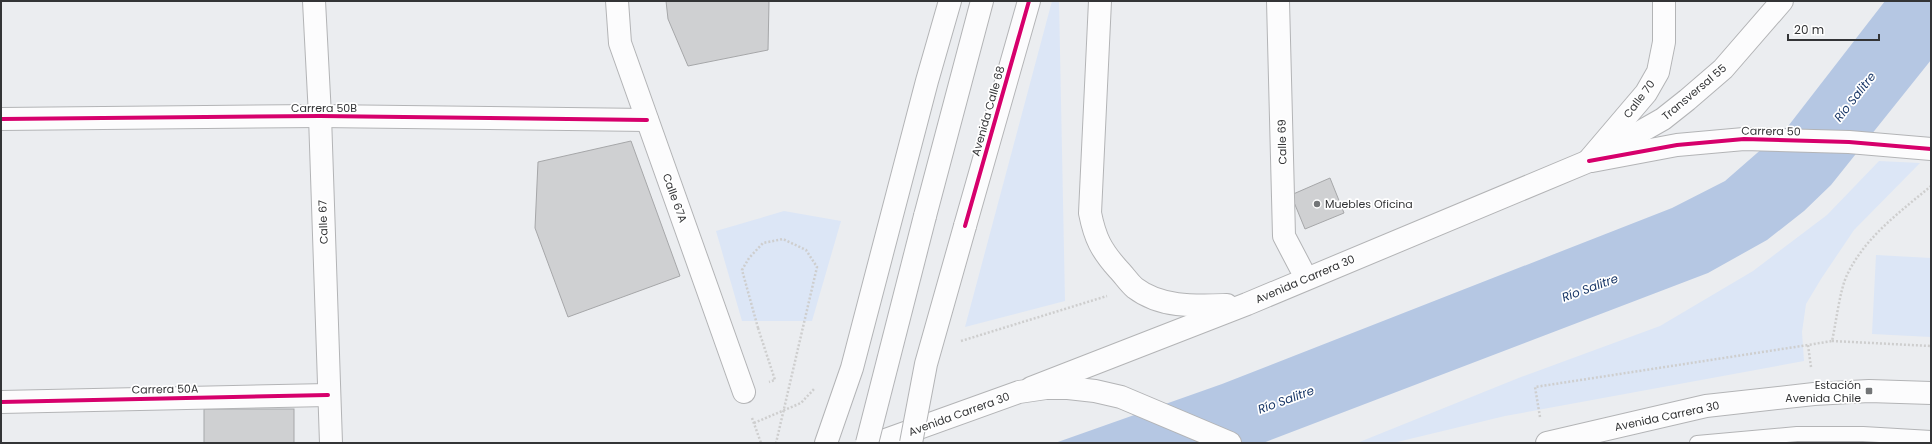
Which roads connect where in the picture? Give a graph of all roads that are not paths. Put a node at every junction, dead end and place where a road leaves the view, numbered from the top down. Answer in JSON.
{"nodes":[{"id":1,"x":314,"y":1,"type":"edge"},
{"id":2,"x":617,"y":1,"type":"edge"},
{"id":3,"x":950,"y":1,"type":"edge"},
{"id":4,"x":982,"y":1,"type":"edge"},
{"id":5,"x":1029,"y":1,"type":"edge"},
{"id":6,"x":1100,"y":1,"type":"edge"},
{"id":7,"x":1278,"y":1,"type":"edge"},
{"id":8,"x":1664,"y":1,"type":"edge"},
{"id":9,"x":1782,"y":1,"type":"edge"},
{"id":10,"x":320,"y":116,"type":"junction"},
{"id":11,"x":1,"y":119,"type":"edge"},
{"id":12,"x":647,"y":120,"type":"junction"},
{"id":13,"x":1920,"y":148,"type":"edge"},
{"id":14,"x":1589,"y":161,"type":"junction"},
{"id":15,"x":1306,"y":278,"type":"junction"},
{"id":16,"x":1247,"y":304,"type":"junction"},
{"id":17,"x":744,"y":392,"type":"dead end"},
{"id":18,"x":1019,"y":392,"type":"junction"},
{"id":19,"x":1931,"y":393,"type":"edge"},
{"id":20,"x":328,"y":395,"type":"junction"},
{"id":21,"x":1,"y":402,"type":"edge"},
{"id":22,"x":1931,"y":438,"type":"edge"},
{"id":23,"x":331,"y":443,"type":"edge"},
{"id":24,"x":826,"y":443,"type":"edge"},
{"id":25,"x":867,"y":443,"type":"edge"},
{"id":26,"x":877,"y":443,"type":"edge"},
{"id":27,"x":911,"y":443,"type":"edge"},
{"id":28,"x":1230,"y":443,"type":"edge"},
{"id":29,"x":1547,"y":443,"type":"edge"},
{"id":30,"x":1698,"y":443,"type":"edge"}],
"edges":[{"from":1,"to":10,"type":"main road","name":"Calle 67"},
{"from":2,"to":12,"type":"main road","name":"Calle 67A"},
{"from":3,"to":24,"type":"main road"},
{"from":4,"to":25,"type":"main road","bridge":true},
{"from":5,"to":27,"type":"main road","name":"Avenida Calle 68","bridge":true},
{"from":6,"to":16,"type":"main road"},
{"from":7,"to":15,"type":"main road","name":"Calle 69"},
{"from":8,"to":14,"type":"main road","name":"Calle 70"},
{"from":9,"to":14,"type":"main road","name":"Transversal 55"},
{"from":10,"to":11,"type":"main road","name":"Carrera 50B"},
{"from":10,"to":12,"type":"main road","name":"Carrera 50B"},
{"from":10,"to":20,"type":"main road","name":"Calle 67"},
{"from":12,"to":17,"type":"main road","name":"Calle 67A"},
{"from":13,"to":14,"type":"main road","name":"Carrera 50"},
{"from":14,"to":15,"type":"main road","name":"Avenida Carrera 30"},
{"from":15,"to":16,"type":"main road","name":"Avenida Carrera 30"},
{"from":16,"to":18,"type":"main road","name":"Avenida Carrera 30"},
{"from":18,"to":26,"type":"main road","name":"Avenida Carrera 30"},
{"from":18,"to":28,"type":"main road","name":"Avenida Carrera 30"},
{"from":19,"to":29,"type":"main road","name":"Avenida Carrera 30"},
{"from":20,"to":21,"type":"main road","name":"Carrera 50A"},
{"from":20,"to":23,"type":"main road","name":"Calle 67"},
{"from":22,"to":30,"type":"lane"}]}
